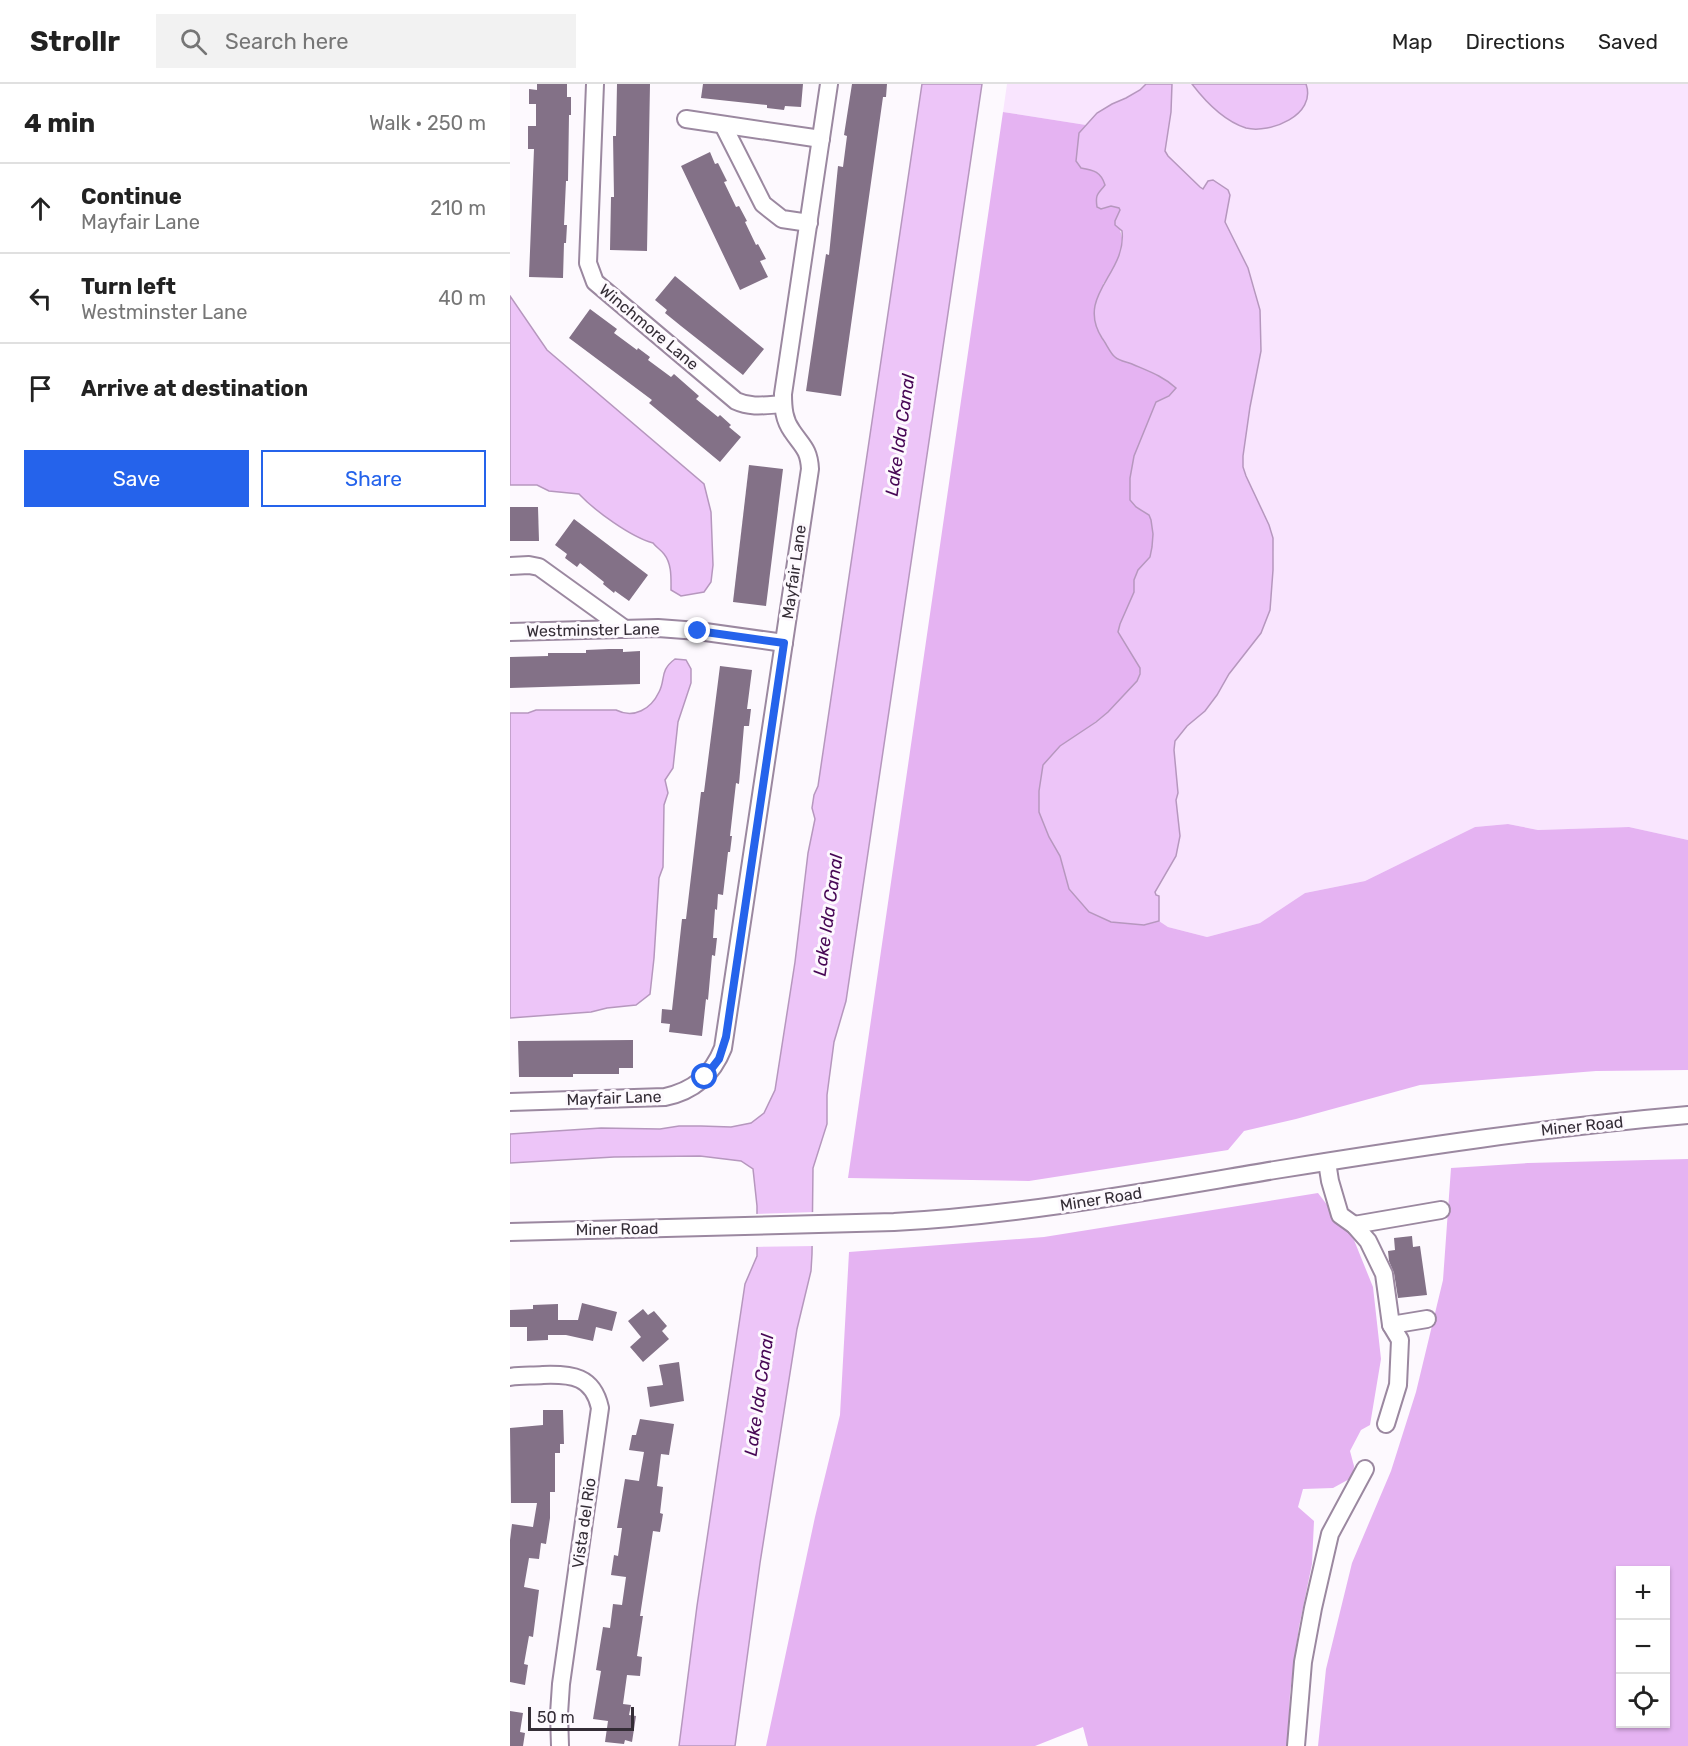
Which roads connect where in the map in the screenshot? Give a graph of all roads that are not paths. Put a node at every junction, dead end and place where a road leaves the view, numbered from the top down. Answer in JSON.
{"nodes":[{"id":1,"x":595,"y":84,"type":"edge"},
{"id":2,"x":829,"y":84,"type":"edge"},
{"id":3,"x":686,"y":119,"type":"dead end"},
{"id":4,"x":723,"y":124,"type":"junction"},
{"id":5,"x":821,"y":139,"type":"junction"},
{"id":6,"x":809,"y":223,"type":"junction"},
{"id":7,"x":783,"y":404,"type":"junction"},
{"id":8,"x":510,"y":566,"type":"edge"},
{"id":9,"x":625,"y":629,"type":"junction"},
{"id":10,"x":510,"y":632,"type":"edge"},
{"id":11,"x":784,"y":643,"type":"junction"},
{"id":12,"x":510,"y":1102,"type":"edge"},
{"id":13,"x":1688,"y":1115,"type":"edge"},
{"id":14,"x":1327,"y":1162,"type":"junction"},
{"id":15,"x":1441,"y":1210,"type":"dead end"},
{"id":16,"x":1354,"y":1225,"type":"junction"},
{"id":17,"x":510,"y":1232,"type":"edge"},
{"id":18,"x":1426,"y":1318,"type":"dead end"},
{"id":19,"x":1391,"y":1325,"type":"junction"},
{"id":20,"x":510,"y":1377,"type":"edge"},
{"id":21,"x":1386,"y":1424,"type":"dead end"},
{"id":22,"x":1365,"y":1468,"type":"dead end"},
{"id":23,"x":561,"y":1746,"type":"edge"},
{"id":24,"x":1296,"y":1746,"type":"edge"}],
"edges":[{"from":1,"to":7,"type":"street","name":"Winchmore Lane"},
{"from":2,"to":5,"type":"street","name":"Mayfair Lane"},
{"from":3,"to":4,"type":"street"},
{"from":4,"to":5,"type":"street"},
{"from":4,"to":6,"type":"street"},
{"from":5,"to":6,"type":"street","name":"Mayfair Lane"},
{"from":6,"to":7,"type":"street","name":"Mayfair Lane"},
{"from":7,"to":11,"type":"street","name":"Mayfair Lane"},
{"from":8,"to":9,"type":"street"},
{"from":9,"to":10,"type":"street","name":"Westminster Lane"},
{"from":9,"to":11,"type":"street","name":"Westminster Lane"},
{"from":11,"to":12,"type":"street","name":"Mayfair Lane"},
{"from":13,"to":14,"type":"street","name":"Miner Road"},
{"from":14,"to":16,"type":"street"},
{"from":14,"to":17,"type":"street","name":"Miner Road"},
{"from":15,"to":16,"type":"street"},
{"from":16,"to":19,"type":"street"},
{"from":18,"to":19,"type":"street"},
{"from":19,"to":21,"type":"street"},
{"from":20,"to":23,"type":"street","name":"Vista del Rio"},
{"from":22,"to":24,"type":"street"}]}
